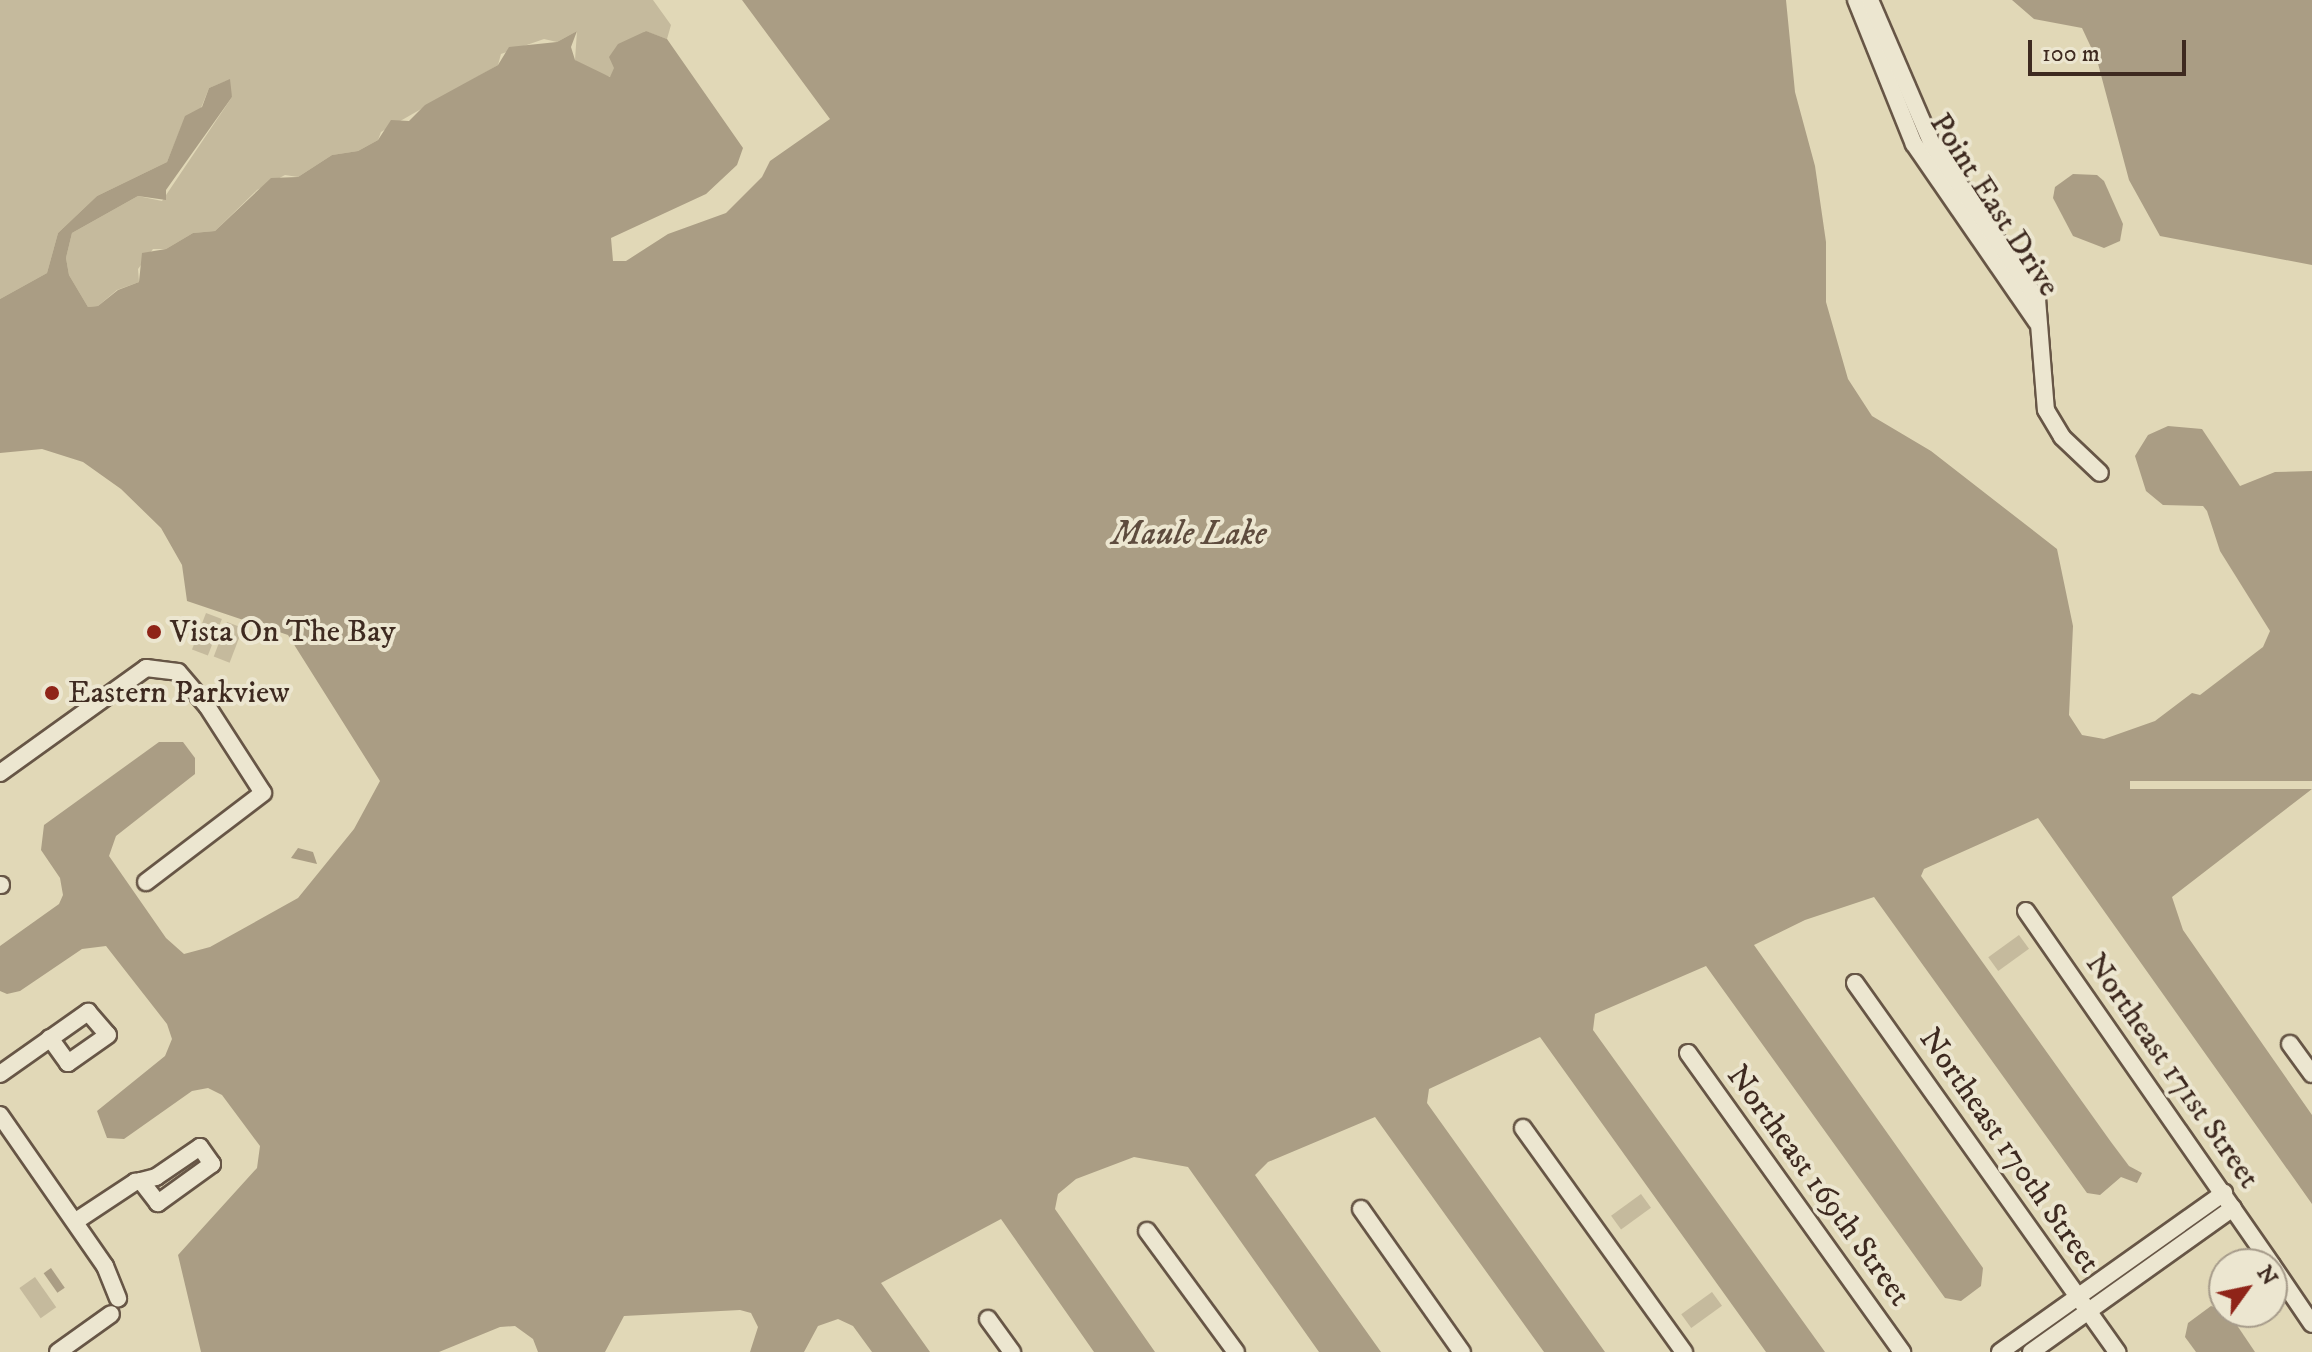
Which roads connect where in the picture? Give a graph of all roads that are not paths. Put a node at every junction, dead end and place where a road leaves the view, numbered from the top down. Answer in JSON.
{"nodes":[{"id":1,"x":1856,"y":0,"type":"edge"},
{"id":2,"x":1870,"y":0,"type":"edge"},
{"id":3,"x":2037,"y":322,"type":"junction"},
{"id":4,"x":2100,"y":473,"type":"dead end"},
{"id":5,"x":0,"y":773,"type":"edge"},
{"id":6,"x":146,"y":882,"type":"dead end"},
{"id":7,"x":2026,"y":911,"type":"dead end"},
{"id":8,"x":1855,"y":983,"type":"dead end"},
{"id":9,"x":50,"y":1038,"type":"junction"},
{"id":10,"x":2290,"y":1044,"type":"dead end"},
{"id":11,"x":1688,"y":1053,"type":"dead end"},
{"id":12,"x":0,"y":1074,"type":"edge"},
{"id":13,"x":2312,"y":1074,"type":"edge"},
{"id":14,"x":0,"y":1115,"type":"edge"},
{"id":15,"x":1523,"y":1128,"type":"dead end"},
{"id":16,"x":141,"y":1181,"type":"junction"},
{"id":17,"x":2224,"y":1193,"type":"junction"},
{"id":18,"x":2233,"y":1208,"type":"junction"},
{"id":19,"x":1361,"y":1209,"type":"dead end"},
{"id":20,"x":76,"y":1221,"type":"junction"},
{"id":21,"x":1147,"y":1231,"type":"dead end"},
{"id":22,"x":2260,"y":1248,"type":"edge"},
{"id":23,"x":2288,"y":1289,"type":"edge"},
{"id":24,"x":2078,"y":1297,"type":"junction"},
{"id":25,"x":2088,"y":1311,"type":"junction"},
{"id":26,"x":988,"y":1319,"type":"dead end"},
{"id":27,"x":2312,"y":1324,"type":"edge"},
{"id":28,"x":58,"y":1352,"type":"edge"},
{"id":29,"x":1012,"y":1352,"type":"edge"},
{"id":30,"x":1236,"y":1352,"type":"edge"},
{"id":31,"x":1462,"y":1352,"type":"edge"},
{"id":32,"x":1684,"y":1352,"type":"edge"},
{"id":33,"x":1902,"y":1352,"type":"edge"},
{"id":34,"x":2000,"y":1352,"type":"edge"},
{"id":35,"x":2031,"y":1352,"type":"edge"},
{"id":36,"x":2117,"y":1352,"type":"edge"}],
"edges":[{"from":1,"to":3,"type":"street","name":"Point East Drive"},
{"from":2,"to":3,"type":"street","name":"Point East Drive"},
{"from":3,"to":4,"type":"street"},
{"from":5,"to":6,"type":"street"},
{"from":7,"to":17,"type":"street","name":"Northeast 171st Street"},
{"from":8,"to":24,"type":"street","name":"Northeast 170th Street"},
{"from":9,"to":9,"type":"street"},
{"from":9,"to":12,"type":"street"},
{"from":10,"to":13,"type":"street"},
{"from":11,"to":33,"type":"street","name":"Northeast 169th Street"},
{"from":14,"to":20,"type":"street"},
{"from":15,"to":32,"type":"street"},
{"from":16,"to":16,"type":"street"},
{"from":16,"to":20,"type":"street"},
{"from":17,"to":18,"type":"street","name":"Northeast 171st Street"},
{"from":17,"to":24,"type":"street"},
{"from":18,"to":22,"type":"street","name":"Northeast 171st Street"},
{"from":18,"to":25,"type":"street"},
{"from":19,"to":31,"type":"street"},
{"from":20,"to":28,"type":"street"},
{"from":21,"to":30,"type":"street"},
{"from":23,"to":27,"type":"street","name":"Northeast 171st Street"},
{"from":24,"to":25,"type":"street","name":"Northeast 170th Street"},
{"from":24,"to":34,"type":"street"},
{"from":25,"to":35,"type":"street"},
{"from":25,"to":36,"type":"street","name":"Northeast 170th Street"},
{"from":26,"to":29,"type":"street"}]}
